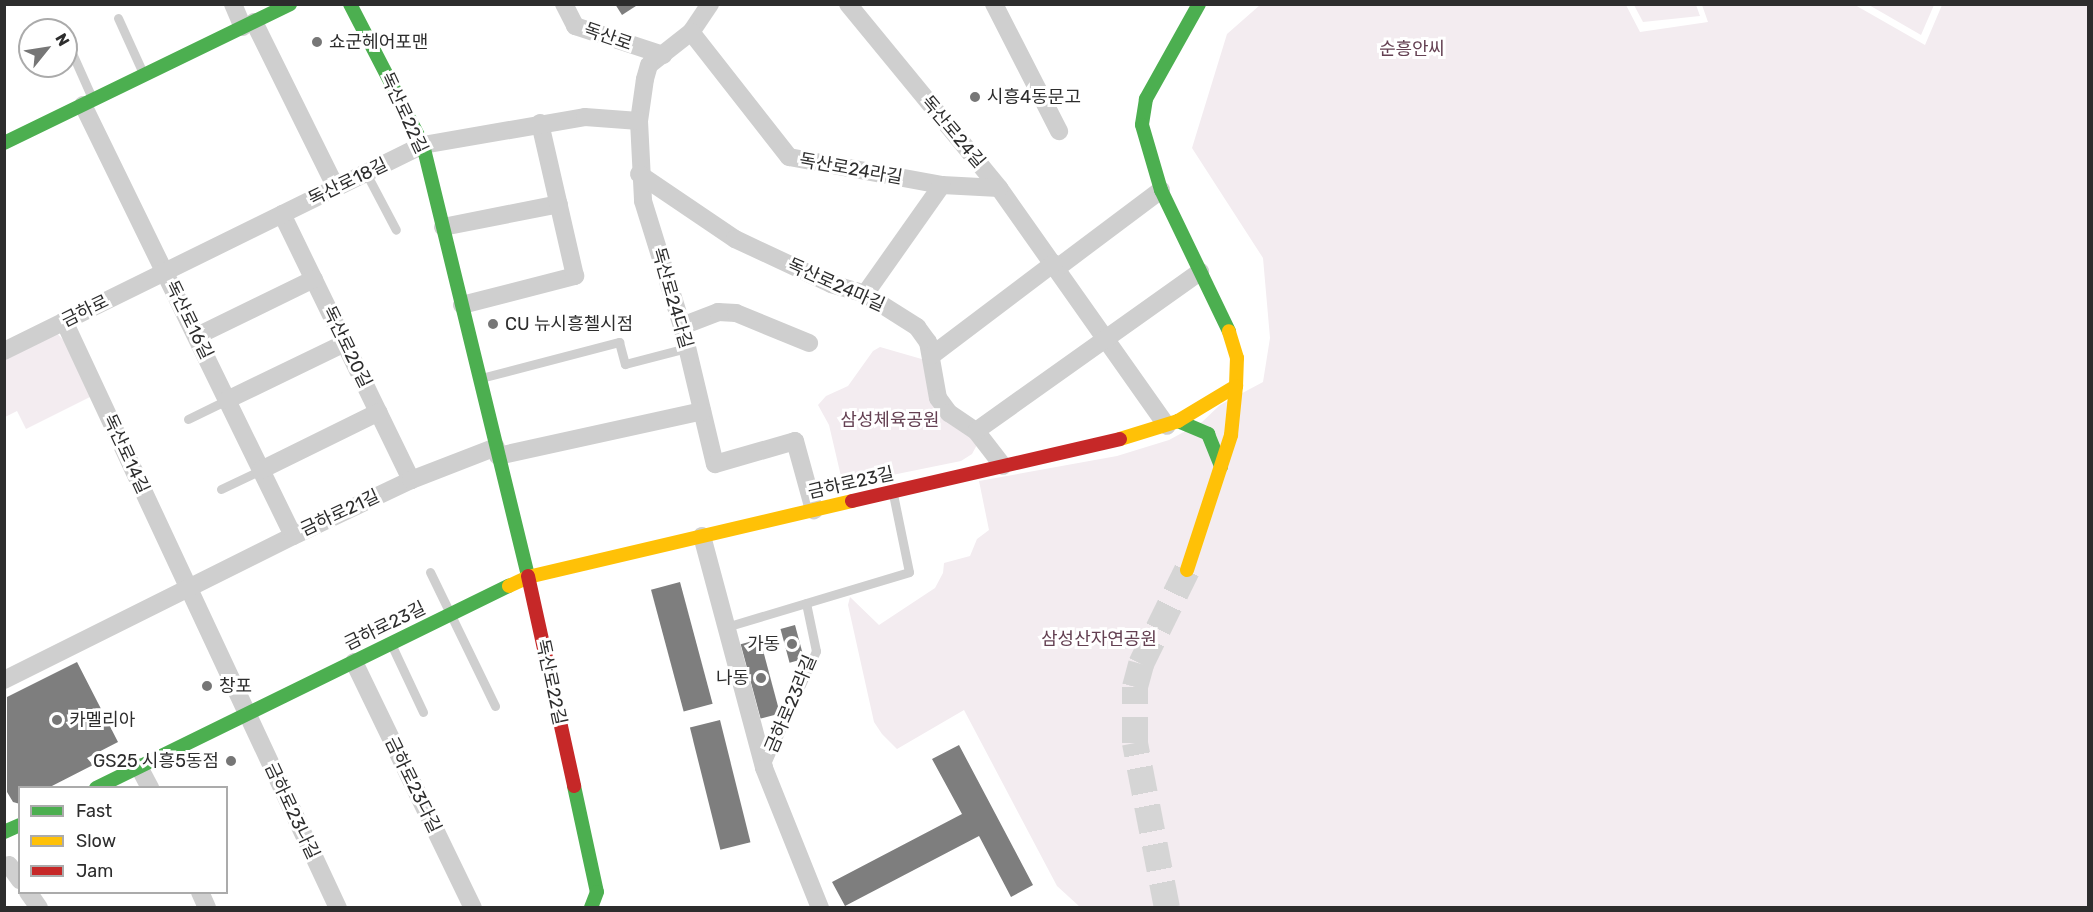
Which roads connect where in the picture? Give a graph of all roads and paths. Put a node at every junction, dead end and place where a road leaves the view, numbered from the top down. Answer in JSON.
{"nodes":[{"id":1,"x":233,"y":4,"type":"edge"},
{"id":2,"x":290,"y":4,"type":"edge"},
{"id":3,"x":350,"y":4,"type":"edge"},
{"id":4,"x":564,"y":4,"type":"edge"},
{"id":5,"x":710,"y":4,"type":"edge"},
{"id":6,"x":848,"y":4,"type":"edge"},
{"id":7,"x":994,"y":4,"type":"edge"},
{"id":8,"x":1199,"y":4,"type":"edge"},
{"id":9,"x":118,"y":18,"type":"dead end"},
{"id":10,"x":249,"y":24,"type":"junction"},
{"id":11,"x":691,"y":32,"type":"junction"},
{"id":12,"x":663,"y":55,"type":"junction"},
{"id":13,"x":78,"y":73,"type":"edge"},
{"id":14,"x":144,"y":75,"type":"junction"},
{"id":15,"x":88,"y":102,"type":"junction"},
{"id":16,"x":639,"y":121,"type":"junction"},
{"id":17,"x":540,"y":123,"type":"junction"},
{"id":18,"x":1059,"y":131,"type":"dead end"},
{"id":19,"x":4,"y":143,"type":"edge"},
{"id":20,"x":423,"y":145,"type":"junction"},
{"id":21,"x":366,"y":173,"type":"junction"},
{"id":22,"x":639,"y":174,"type":"junction"},
{"id":23,"x":942,"y":185,"type":"junction"},
{"id":24,"x":336,"y":188,"type":"junction"},
{"id":25,"x":999,"y":188,"type":"junction"},
{"id":26,"x":1161,"y":190,"type":"junction"},
{"id":27,"x":559,"y":204,"type":"junction"},
{"id":28,"x":282,"y":214,"type":"junction"},
{"id":29,"x":443,"y":227,"type":"junction"},
{"id":30,"x":396,"y":230,"type":"dead end"},
{"id":31,"x":1056,"y":265,"type":"junction"},
{"id":32,"x":165,"y":272,"type":"junction"},
{"id":33,"x":1200,"y":272,"type":"junction"},
{"id":34,"x":314,"y":279,"type":"junction"},
{"id":35,"x":865,"y":294,"type":"junction"},
{"id":36,"x":462,"y":305,"type":"junction"},
{"id":37,"x":64,"y":321,"type":"junction"},
{"id":38,"x":682,"y":326,"type":"junction"},
{"id":39,"x":196,"y":336,"type":"junction"},
{"id":40,"x":1109,"y":339,"type":"junction"},
{"id":41,"x":345,"y":343,"type":"junction"},
{"id":42,"x":809,"y":343,"type":"dead end"},
{"id":43,"x":687,"y":348,"type":"junction"},
{"id":44,"x":4,"y":351,"type":"edge"},
{"id":45,"x":931,"y":356,"type":"junction"},
{"id":46,"x":479,"y":378,"type":"junction"},
{"id":47,"x":1236,"y":386,"type":"junction"},
{"id":48,"x":227,"y":400,"type":"junction"},
{"id":49,"x":702,"y":411,"type":"junction"},
{"id":50,"x":379,"y":412,"type":"junction"},
{"id":51,"x":188,"y":418,"type":"dead end"},
{"id":52,"x":1173,"y":423,"type":"junction"},
{"id":53,"x":976,"y":431,"type":"junction"},
{"id":54,"x":497,"y":451,"type":"junction"},
{"id":55,"x":1003,"y":466,"type":"junction"},
{"id":56,"x":1221,"y":466,"type":"junction"},
{"id":57,"x":261,"y":470,"type":"junction"},
{"id":58,"x":411,"y":480,"type":"junction"},
{"id":59,"x":221,"y":489,"type":"dead end"},
{"id":60,"x":893,"y":492,"type":"junction"},
{"id":61,"x":814,"y":510,"type":"junction"},
{"id":62,"x":292,"y":536,"type":"junction"},
{"id":63,"x":702,"y":536,"type":"junction"},
{"id":64,"x":1187,"y":570,"type":"tunnel mouth"},
{"id":65,"x":430,"y":572,"type":"dead end"},
{"id":66,"x":528,"y":577,"type":"junction"},
{"id":67,"x":188,"y":587,"type":"junction"},
{"id":68,"x":806,"y":603,"type":"junction"},
{"id":69,"x":451,"y":614,"type":"junction"},
{"id":70,"x":726,"y":627,"type":"junction"},
{"id":71,"x":391,"y":644,"type":"junction"},
{"id":72,"x":354,"y":662,"type":"junction"},
{"id":73,"x":4,"y":680,"type":"edge"},
{"id":74,"x":495,"y":706,"type":"dead end"},
{"id":75,"x":423,"y":712,"type":"dead end"},
{"id":76,"x":247,"y":714,"type":"junction"},
{"id":77,"x":139,"y":767,"type":"junction"},
{"id":78,"x":764,"y":768,"type":"junction"},
{"id":79,"x":100,"y":786,"type":"edge"},
{"id":80,"x":149,"y":786,"type":"edge"},
{"id":81,"x":18,"y":826,"type":"edge"},
{"id":82,"x":4,"y":832,"type":"edge"},
{"id":83,"x":29,"y":894,"type":"edge"},
{"id":84,"x":201,"y":894,"type":"edge"},
{"id":85,"x":39,"y":908,"type":"edge"},
{"id":86,"x":207,"y":908,"type":"edge"},
{"id":87,"x":338,"y":908,"type":"edge"},
{"id":88,"x":473,"y":908,"type":"edge"},
{"id":89,"x":591,"y":908,"type":"edge"},
{"id":90,"x":820,"y":908,"type":"edge"}],
"edges":[{"from":1,"to":10,"type":"street"},
{"from":2,"to":10,"type":"street"},
{"from":3,"to":20,"type":"street","name":"독산로22길"},
{"from":4,"to":12,"type":"street","name":"독산로"},
{"from":5,"to":11,"type":"street","name":"독산로24다길"},
{"from":6,"to":25,"type":"street","name":"독산로24길"},
{"from":7,"to":18,"type":"street"},
{"from":8,"to":26,"type":"street"},
{"from":9,"to":14,"type":"lane"},
{"from":10,"to":14,"type":"street"},
{"from":10,"to":24,"type":"street"},
{"from":11,"to":12,"type":"street","name":"독산로24다길"},
{"from":11,"to":23,"type":"street","name":"독산로24라길"},
{"from":12,"to":16,"type":"street","name":"독산로24다길"},
{"from":13,"to":15,"type":"lane"},
{"from":14,"to":15,"type":"street"},
{"from":15,"to":19,"type":"street"},
{"from":15,"to":32,"type":"street","name":"독산로16길"},
{"from":16,"to":17,"type":"street","name":"독산로18길"},
{"from":16,"to":22,"type":"street","name":"독산로24다길"},
{"from":17,"to":20,"type":"street","name":"독산로18길"},
{"from":17,"to":27,"type":"street"},
{"from":20,"to":21,"type":"street","name":"독산로18길"},
{"from":20,"to":29,"type":"street","name":"독산로22길"},
{"from":21,"to":24,"type":"street","name":"독산로18길"},
{"from":21,"to":30,"type":"lane"},
{"from":22,"to":35,"type":"street","name":"독산로24마길"},
{"from":22,"to":38,"type":"street","name":"독산로24다길"},
{"from":23,"to":25,"type":"street","name":"독산로24라길"},
{"from":23,"to":35,"type":"street"},
{"from":24,"to":28,"type":"street","name":"독산로18길"},
{"from":25,"to":31,"type":"street","name":"독산로24길"},
{"from":26,"to":31,"type":"street"},
{"from":26,"to":33,"type":"street"},
{"from":27,"to":29,"type":"street"},
{"from":27,"to":36,"type":"street"},
{"from":28,"to":32,"type":"street","name":"독산로18길"},
{"from":28,"to":34,"type":"street","name":"독산로20길"},
{"from":29,"to":36,"type":"street","name":"독산로22길"},
{"from":31,"to":40,"type":"street","name":"독산로24길"},
{"from":31,"to":45,"type":"street"},
{"from":32,"to":37,"type":"street","name":"금하로"},
{"from":32,"to":39,"type":"street","name":"독산로16길"},
{"from":33,"to":40,"type":"street"},
{"from":33,"to":47,"type":"street"},
{"from":34,"to":39,"type":"street"},
{"from":34,"to":41,"type":"street","name":"독산로20길"},
{"from":35,"to":45,"type":"street","name":"독산로24마길"},
{"from":36,"to":46,"type":"street","name":"독산로22길"},
{"from":37,"to":44,"type":"street","name":"금하로"},
{"from":37,"to":67,"type":"street","name":"독산로14길"},
{"from":38,"to":42,"type":"street"},
{"from":38,"to":43,"type":"street","name":"독산로24다길"},
{"from":39,"to":48,"type":"street","name":"독산로16길"},
{"from":40,"to":52,"type":"street","name":"독산로24길"},
{"from":40,"to":53,"type":"street"},
{"from":41,"to":48,"type":"street"},
{"from":41,"to":50,"type":"street","name":"독산로20길"},
{"from":43,"to":46,"type":"lane"},
{"from":43,"to":49,"type":"street","name":"독산로24다길"},
{"from":45,"to":53,"type":"street","name":"독산로24마길"},
{"from":46,"to":54,"type":"street","name":"독산로22길"},
{"from":47,"to":52,"type":"street","name":"금하로23길"},
{"from":47,"to":56,"type":"street"},
{"from":48,"to":51,"type":"lane"},
{"from":48,"to":57,"type":"street","name":"독산로16길"},
{"from":49,"to":54,"type":"street"},
{"from":49,"to":61,"type":"street","name":"독산로24다길"},
{"from":50,"to":57,"type":"street"},
{"from":50,"to":58,"type":"street","name":"독산로20길"},
{"from":52,"to":55,"type":"street","name":"금하로23길"},
{"from":52,"to":56,"type":"street"},
{"from":53,"to":55,"type":"street","name":"독산로24마길"},
{"from":54,"to":58,"type":"street","name":"금하로21길"},
{"from":54,"to":66,"type":"street","name":"독산로22길"},
{"from":55,"to":60,"type":"street","name":"금하로23길"},
{"from":56,"to":64,"type":"street"},
{"from":57,"to":59,"type":"lane"},
{"from":57,"to":62,"type":"street","name":"독산로16길"},
{"from":58,"to":62,"type":"street","name":"금하로21길"},
{"from":60,"to":61,"type":"street","name":"금하로23길"},
{"from":60,"to":68,"type":"lane"},
{"from":61,"to":63,"type":"street","name":"금하로23길"},
{"from":62,"to":67,"type":"street","name":"금하로21길"},
{"from":63,"to":66,"type":"street","name":"금하로23길"},
{"from":63,"to":70,"type":"street","name":"금하로23라길"},
{"from":65,"to":69,"type":"lane"},
{"from":66,"to":69,"type":"street","name":"금하로23길"},
{"from":66,"to":89,"type":"street","name":"독산로22길"},
{"from":67,"to":73,"type":"street","name":"금하로21길"},
{"from":67,"to":76,"type":"street"},
{"from":68,"to":70,"type":"lane"},
{"from":68,"to":78,"type":"lane","name":"금하로23라길"},
{"from":69,"to":71,"type":"street","name":"금하로23길"},
{"from":69,"to":74,"type":"lane"},
{"from":70,"to":78,"type":"street","name":"금하로23라길"},
{"from":71,"to":72,"type":"street","name":"금하로23길"},
{"from":71,"to":75,"type":"lane"},
{"from":72,"to":76,"type":"street","name":"금하로23길"},
{"from":72,"to":88,"type":"street","name":"금하로23다길"},
{"from":76,"to":77,"type":"street","name":"금하로23길"},
{"from":76,"to":87,"type":"street","name":"금하로23나길"},
{"from":77,"to":79,"type":"street","name":"금하로23길"},
{"from":77,"to":80,"type":"street"},
{"from":78,"to":90,"type":"street","name":"금하로23라길"},
{"from":81,"to":82,"type":"street"},
{"from":83,"to":85,"type":"street"},
{"from":84,"to":86,"type":"street"}]}
